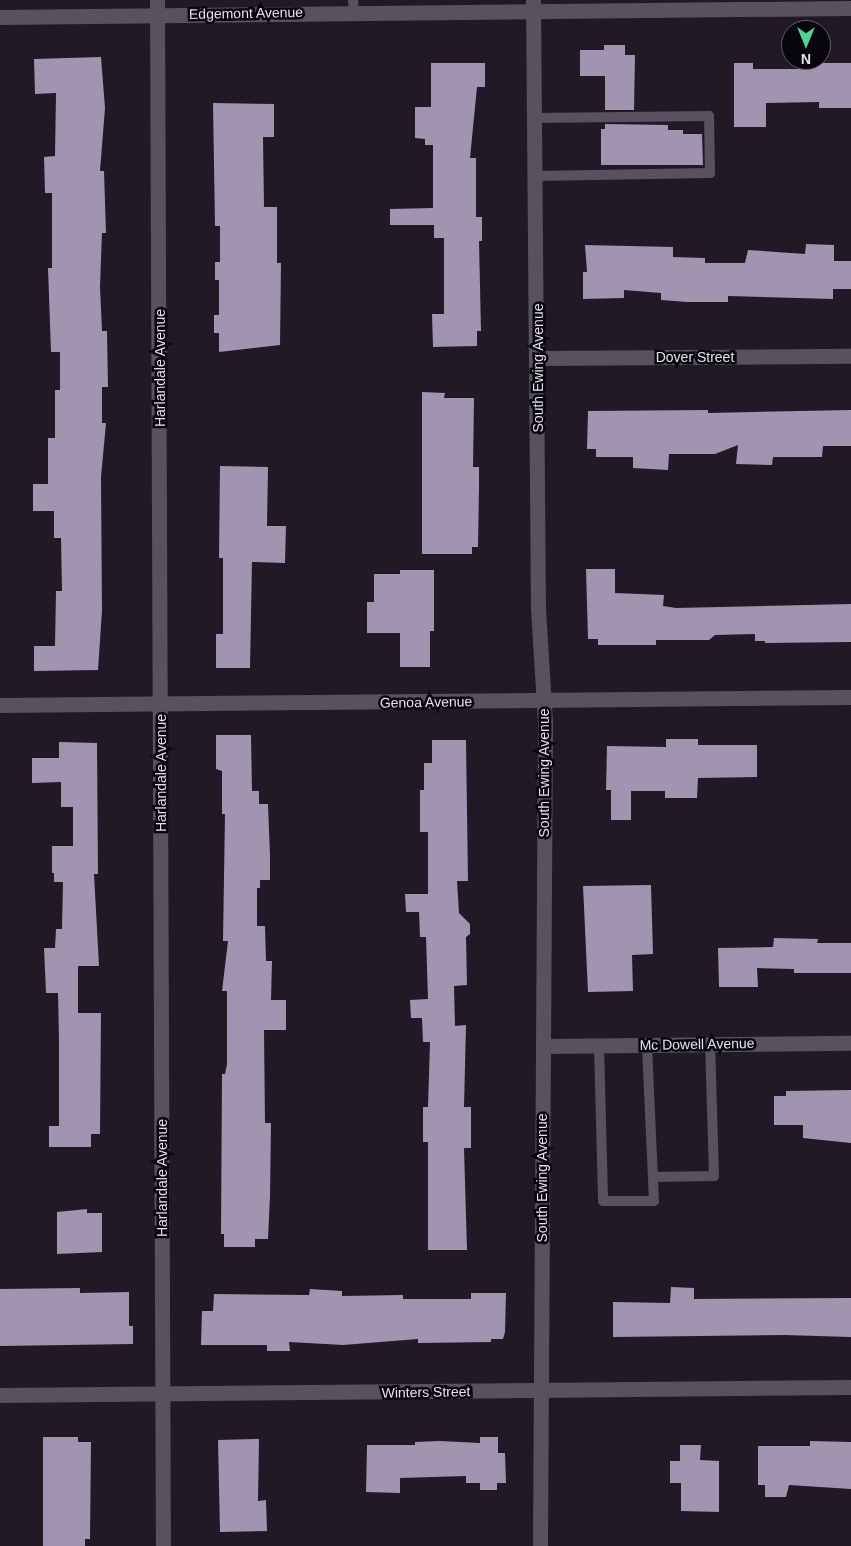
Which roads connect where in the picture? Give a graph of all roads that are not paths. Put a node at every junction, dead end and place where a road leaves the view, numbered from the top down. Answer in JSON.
{"nodes":[{"id":1,"x":353,"y":6,"type":"edge"},
{"id":2,"x":533,"y":6,"type":"edge"},
{"id":3,"x":158,"y":7,"type":"edge"},
{"id":4,"x":851,"y":8,"type":"edge"},
{"id":5,"x":0,"y":16,"type":"edge"},
{"id":6,"x":536,"y":118,"type":"junction"},
{"id":7,"x":536,"y":176,"type":"junction"},
{"id":8,"x":851,"y":356,"type":"edge"},
{"id":9,"x":538,"y":358,"type":"junction"},
{"id":10,"x":851,"y":697,"type":"edge"},
{"id":11,"x":544,"y":701,"type":"junction"},
{"id":12,"x":0,"y":705,"type":"edge"},
{"id":13,"x":161,"y":705,"type":"junction"},
{"id":14,"x":851,"y":1043,"type":"edge"},
{"id":15,"x":710,"y":1044,"type":"junction"},
{"id":16,"x":599,"y":1045,"type":"junction"},
{"id":17,"x":647,"y":1045,"type":"junction"},
{"id":18,"x":543,"y":1046,"type":"junction"},
{"id":19,"x":653,"y":1177,"type":"junction"},
{"id":20,"x":851,"y":1387,"type":"edge"},
{"id":21,"x":541,"y":1390,"type":"junction"},
{"id":22,"x":0,"y":1395,"type":"edge"},
{"id":23,"x":162,"y":1395,"type":"junction"},
{"id":24,"x":164,"y":1546,"type":"edge"},
{"id":25,"x":540,"y":1546,"type":"edge"}],
"edges":[{"from":1,"to":2,"type":"street","name":"Edgemont Avenue"},
{"from":1,"to":3,"type":"street","name":"Edgemont Avenue"},
{"from":2,"to":4,"type":"street","name":"Edgemont Avenue"},
{"from":2,"to":6,"type":"street","name":"South Ewing Avenue"},
{"from":3,"to":5,"type":"street","name":"Edgemont Avenue"},
{"from":3,"to":13,"type":"street","name":"Harlandale Avenue"},
{"from":6,"to":7,"type":"street","name":"South Ewing Avenue"},
{"from":6,"to":7,"type":"lane"},
{"from":7,"to":9,"type":"street","name":"South Ewing Avenue"},
{"from":8,"to":9,"type":"street","name":"Dover Street"},
{"from":9,"to":11,"type":"street","name":"South Ewing Avenue"},
{"from":10,"to":11,"type":"street","name":"Genoa Avenue"},
{"from":11,"to":13,"type":"street","name":"Genoa Avenue"},
{"from":11,"to":18,"type":"street","name":"South Ewing Avenue"},
{"from":12,"to":13,"type":"street","name":"Genoa Avenue"},
{"from":13,"to":23,"type":"street","name":"Harlandale Avenue"},
{"from":14,"to":15,"type":"street","name":"Mc Dowell Avenue"},
{"from":15,"to":17,"type":"street","name":"Mc Dowell Avenue"},
{"from":15,"to":19,"type":"lane"},
{"from":16,"to":17,"type":"street","name":"Mc Dowell Avenue"},
{"from":16,"to":18,"type":"street","name":"Mc Dowell Avenue"},
{"from":16,"to":19,"type":"lane"},
{"from":17,"to":19,"type":"lane"},
{"from":18,"to":21,"type":"street","name":"South Ewing Avenue"},
{"from":20,"to":21,"type":"street","name":"Winters Street"},
{"from":21,"to":23,"type":"street","name":"Winters Street"},
{"from":21,"to":25,"type":"street","name":"South Ewing Avenue"},
{"from":22,"to":23,"type":"street","name":"Winters Street"},
{"from":23,"to":24,"type":"street","name":"Harlandale Avenue"}]}
